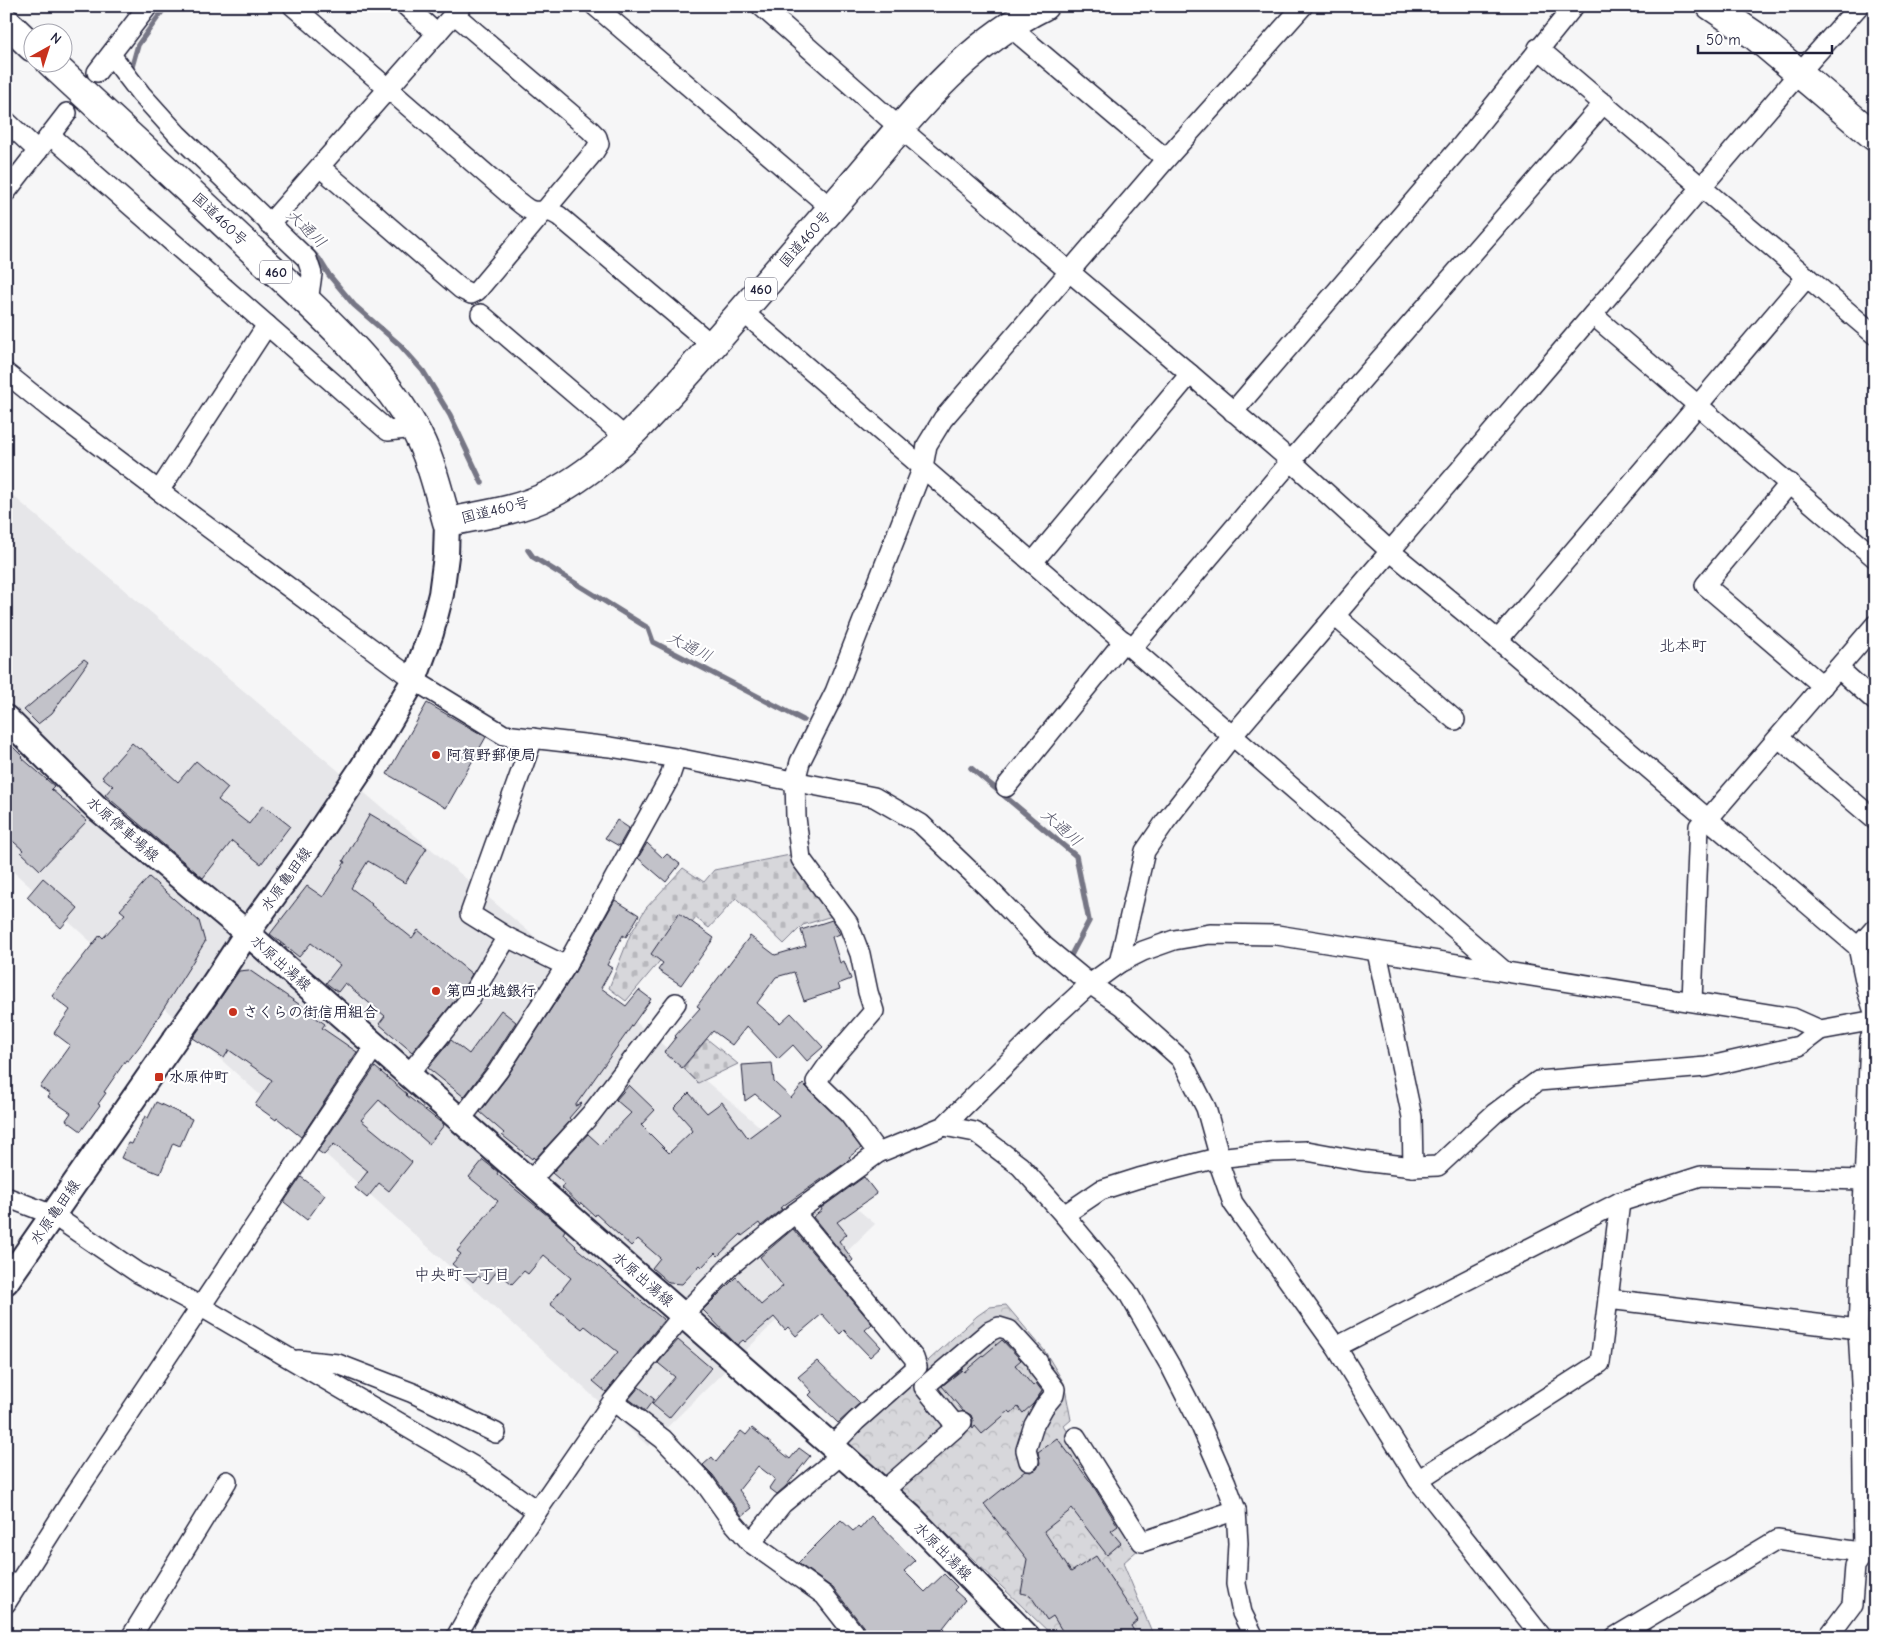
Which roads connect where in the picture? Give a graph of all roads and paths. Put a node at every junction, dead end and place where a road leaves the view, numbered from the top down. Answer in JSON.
{"nodes":[{"id":1,"x":148,"y":6,"type":"edge"},
{"id":2,"x":293,"y":6,"type":"edge"},
{"id":3,"x":406,"y":6,"type":"edge"},
{"id":4,"x":595,"y":6,"type":"edge"},
{"id":5,"x":761,"y":6,"type":"edge"},
{"id":6,"x":1044,"y":6,"type":"edge"},
{"id":7,"x":1303,"y":6,"type":"edge"},
{"id":8,"x":1574,"y":6,"type":"edge"},
{"id":9,"x":1711,"y":6,"type":"edge"},
{"id":10,"x":1859,"y":6,"type":"edge"},
{"id":11,"x":458,"y":10,"type":"edge"},
{"id":12,"x":6,"y":22,"type":"edge"},
{"id":13,"x":1009,"y":26,"type":"junction"},
{"id":14,"x":437,"y":34,"type":"junction"},
{"id":15,"x":22,"y":37,"type":"edge"},
{"id":16,"x":1538,"y":48,"type":"junction"},
{"id":17,"x":110,"y":55,"type":"junction"},
{"id":18,"x":61,"y":72,"type":"edge"},
{"id":19,"x":97,"y":72,"type":"dead end"},
{"id":20,"x":1800,"y":72,"type":"junction"},
{"id":21,"x":388,"y":90,"type":"junction"},
{"id":22,"x":1604,"y":103,"type":"junction"},
{"id":23,"x":67,"y":113,"type":"dead end"},
{"id":24,"x":6,"y":121,"type":"edge"},
{"id":25,"x":900,"y":128,"type":"junction"},
{"id":26,"x":50,"y":135,"type":"junction"},
{"id":27,"x":1875,"y":137,"type":"edge"},
{"id":28,"x":38,"y":151,"type":"junction"},
{"id":29,"x":1166,"y":159,"type":"junction"},
{"id":30,"x":320,"y":167,"type":"junction"},
{"id":31,"x":1701,"y":187,"type":"junction"},
{"id":32,"x":6,"y":192,"type":"edge"},
{"id":33,"x":831,"y":208,"type":"junction"},
{"id":34,"x":545,"y":210,"type":"junction"},
{"id":35,"x":269,"y":224,"type":"junction"},
{"id":36,"x":1069,"y":272,"type":"junction"},
{"id":37,"x":1807,"y":278,"type":"junction"},
{"id":38,"x":308,"y":302,"type":"junction"},
{"id":39,"x":742,"y":311,"type":"junction"},
{"id":40,"x":481,"y":314,"type":"dead end"},
{"id":41,"x":1592,"y":315,"type":"junction"},
{"id":42,"x":267,"y":325,"type":"junction"},
{"id":43,"x":1875,"y":335,"type":"edge"},
{"id":44,"x":712,"y":344,"type":"junction"},
{"id":45,"x":1190,"y":374,"type":"junction"},
{"id":46,"x":8,"y":379,"type":"edge"},
{"id":47,"x":1699,"y":406,"type":"junction"},
{"id":48,"x":1234,"y":412,"type":"junction"},
{"id":49,"x":414,"y":428,"type":"junction"},
{"id":50,"x":626,"y":438,"type":"junction"},
{"id":51,"x":1291,"y":461,"type":"junction"},
{"id":52,"x":923,"y":467,"type":"junction"},
{"id":53,"x":1790,"y":483,"type":"junction"},
{"id":54,"x":159,"y":491,"type":"junction"},
{"id":55,"x":447,"y":522,"type":"junction"},
{"id":56,"x":1390,"y":551,"type":"junction"},
{"id":57,"x":1875,"y":558,"type":"edge"},
{"id":58,"x":1033,"y":562,"type":"junction"},
{"id":59,"x":1335,"y":616,"type":"junction"},
{"id":60,"x":1875,"y":625,"type":"edge"},
{"id":61,"x":1498,"y":640,"type":"junction"},
{"id":62,"x":1128,"y":644,"type":"junction"},
{"id":63,"x":1838,"y":668,"type":"junction"},
{"id":64,"x":414,"y":680,"type":"junction"},
{"id":65,"x":1823,"y":686,"type":"junction"},
{"id":66,"x":1875,"y":701,"type":"edge"},
{"id":67,"x":6,"y":718,"type":"edge"},
{"id":68,"x":1455,"y":720,"type":"dead end"},
{"id":69,"x":1233,"y":735,"type":"junction"},
{"id":70,"x":533,"y":738,"type":"junction"},
{"id":71,"x":1779,"y":738,"type":"junction"},
{"id":72,"x":676,"y":758,"type":"junction"},
{"id":73,"x":795,"y":781,"type":"junction"},
{"id":74,"x":1006,"y":787,"type":"dead end"},
{"id":75,"x":1708,"y":819,"type":"junction"},
{"id":76,"x":1875,"y":820,"type":"edge"},
{"id":77,"x":1875,"y":928,"type":"edge"},
{"id":78,"x":247,"y":933,"type":"junction"},
{"id":79,"x":507,"y":937,"type":"junction"},
{"id":80,"x":1858,"y":947,"type":"junction"},
{"id":81,"x":1377,"y":952,"type":"junction"},
{"id":82,"x":1119,"y":963,"type":"junction"},
{"id":83,"x":566,"y":966,"type":"junction"},
{"id":84,"x":1504,"y":971,"type":"junction"},
{"id":85,"x":1090,"y":984,"type":"junction"},
{"id":86,"x":1692,"y":1001,"type":"junction"},
{"id":87,"x":676,"y":1003,"type":"dead end"},
{"id":88,"x":1875,"y":1016,"type":"edge"},
{"id":89,"x":1875,"y":1020,"type":"edge"},
{"id":90,"x":1875,"y":1024,"type":"edge"},
{"id":91,"x":1820,"y":1030,"type":"junction"},
{"id":92,"x":374,"y":1046,"type":"junction"},
{"id":93,"x":408,"y":1074,"type":"junction"},
{"id":94,"x":461,"y":1119,"type":"junction"},
{"id":95,"x":944,"y":1126,"type":"junction"},
{"id":96,"x":878,"y":1153,"type":"junction"},
{"id":97,"x":1217,"y":1158,"type":"junction"},
{"id":98,"x":1413,"y":1167,"type":"junction"},
{"id":99,"x":530,"y":1181,"type":"junction"},
{"id":100,"x":1867,"y":1188,"type":"edge"},
{"id":101,"x":6,"y":1197,"type":"edge"},
{"id":102,"x":1620,"y":1202,"type":"junction"},
{"id":103,"x":795,"y":1213,"type":"junction"},
{"id":104,"x":53,"y":1215,"type":"junction"},
{"id":105,"x":1064,"y":1215,"type":"junction"},
{"id":106,"x":6,"y":1282,"type":"edge"},
{"id":107,"x":1608,"y":1300,"type":"junction"},
{"id":108,"x":200,"y":1306,"type":"junction"},
{"id":109,"x":683,"y":1314,"type":"junction"},
{"id":110,"x":1858,"y":1329,"type":"junction"},
{"id":111,"x":1336,"y":1347,"type":"junction"},
{"id":112,"x":292,"y":1359,"type":"junction"},
{"id":113,"x":613,"y":1401,"type":"junction"},
{"id":114,"x":1868,"y":1402,"type":"edge"},
{"id":115,"x":496,"y":1433,"type":"dead end"},
{"id":116,"x":1076,"y":1437,"type":"dead end"},
{"id":117,"x":837,"y":1451,"type":"junction"},
{"id":118,"x":1029,"y":1461,"type":"dead end"},
{"id":119,"x":1418,"y":1480,"type":"junction"},
{"id":120,"x":227,"y":1481,"type":"dead end"},
{"id":121,"x":882,"y":1492,"type":"junction"},
{"id":122,"x":1236,"y":1510,"type":"junction"},
{"id":123,"x":537,"y":1511,"type":"junction"},
{"id":124,"x":751,"y":1543,"type":"junction"},
{"id":125,"x":1869,"y":1554,"type":"edge"},
{"id":126,"x":6,"y":1603,"type":"edge"},
{"id":127,"x":131,"y":1637,"type":"edge"},
{"id":128,"x":456,"y":1637,"type":"edge"},
{"id":129,"x":857,"y":1637,"type":"edge"},
{"id":130,"x":1028,"y":1637,"type":"edge"},
{"id":131,"x":1254,"y":1637,"type":"edge"},
{"id":132,"x":1542,"y":1637,"type":"edge"},
{"id":133,"x":1615,"y":1637,"type":"edge"},
{"id":134,"x":1828,"y":1637,"type":"edge"}],
"edges":[{"from":1,"to":17,"type":"street"},
{"from":2,"to":21,"type":"street"},
{"from":3,"to":14,"type":"street"},
{"from":4,"to":33,"type":"street"},
{"from":5,"to":25,"type":"street"},
{"from":6,"to":13,"type":"highway","name":"国道460号","number":"460"},
{"from":7,"to":29,"type":"street"},
{"from":8,"to":16,"type":"street"},
{"from":9,"to":20,"type":"highway"},
{"from":10,"to":20,"type":"street"},
{"from":11,"to":14,"type":"street"},
{"from":11,"to":34,"type":"street"},
{"from":12,"to":15,"type":"highway"},
{"from":13,"to":25,"type":"highway","name":"国道460号","number":"460"},
{"from":13,"to":29,"type":"street"},
{"from":14,"to":21,"type":"street"},
{"from":16,"to":22,"type":"street"},
{"from":16,"to":48,"type":"street"},
{"from":17,"to":19,"type":"street"},
{"from":17,"to":35,"type":"street"},
{"from":18,"to":38,"type":"highway","name":"国道460号","number":"460"},
{"from":20,"to":27,"type":"highway"},
{"from":20,"to":31,"type":"street"},
{"from":21,"to":30,"type":"street"},
{"from":21,"to":34,"type":"street"},
{"from":22,"to":31,"type":"street"},
{"from":22,"to":51,"type":"street"},
{"from":23,"to":26,"type":"street"},
{"from":24,"to":28,"type":"street"},
{"from":25,"to":33,"type":"highway","name":"国道460号","number":"460"},
{"from":25,"to":36,"type":"street"},
{"from":26,"to":28,"type":"street"},
{"from":26,"to":42,"type":"street"},
{"from":28,"to":32,"type":"street"},
{"from":29,"to":36,"type":"street"},
{"from":30,"to":34,"type":"street"},
{"from":30,"to":35,"type":"street"},
{"from":31,"to":37,"type":"street"},
{"from":31,"to":41,"type":"street"},
{"from":33,"to":39,"type":"highway","name":"国道460号","number":"460"},
{"from":34,"to":44,"type":"street"},
{"from":35,"to":38,"type":"street"},
{"from":36,"to":45,"type":"street"},
{"from":36,"to":52,"type":"street"},
{"from":37,"to":43,"type":"street"},
{"from":37,"to":47,"type":"street"},
{"from":38,"to":49,"type":"highway","name":"国道460号","number":"460"},
{"from":39,"to":44,"type":"highway","name":"国道460号","number":"460"},
{"from":39,"to":52,"type":"street"},
{"from":40,"to":50,"type":"street"},
{"from":41,"to":47,"type":"street"},
{"from":41,"to":56,"type":"street"},
{"from":42,"to":49,"type":"street"},
{"from":42,"to":54,"type":"street"},
{"from":44,"to":50,"type":"highway","name":"国道460号","number":"460"},
{"from":45,"to":48,"type":"street"},
{"from":45,"to":58,"type":"street"},
{"from":46,"to":54,"type":"street"},
{"from":47,"to":53,"type":"street"},
{"from":47,"to":61,"type":"street"},
{"from":48,"to":51,"type":"street"},
{"from":49,"to":55,"type":"highway","name":"国道460号","number":"460"},
{"from":50,"to":55,"type":"highway","name":"国道460号","number":"460"},
{"from":51,"to":56,"type":"street"},
{"from":51,"to":62,"type":"street"},
{"from":52,"to":58,"type":"street"},
{"from":52,"to":73,"type":"street"},
{"from":53,"to":57,"type":"street"},
{"from":53,"to":65,"type":"street"},
{"from":54,"to":64,"type":"street"},
{"from":55,"to":64,"type":"main road","name":"水原亀田線"},
{"from":56,"to":59,"type":"street"},
{"from":56,"to":61,"type":"street"},
{"from":58,"to":62,"type":"street"},
{"from":59,"to":68,"type":"street"},
{"from":59,"to":69,"type":"street"},
{"from":60,"to":63,"type":"street"},
{"from":61,"to":75,"type":"street"},
{"from":62,"to":69,"type":"street"},
{"from":62,"to":74,"type":"street"},
{"from":63,"to":65,"type":"street"},
{"from":63,"to":66,"type":"street"},
{"from":64,"to":70,"type":"street"},
{"from":64,"to":78,"type":"main road","name":"水原亀田線"},
{"from":65,"to":71,"type":"street"},
{"from":67,"to":78,"type":"main road","name":"水原停車場線"},
{"from":69,"to":82,"type":"street"},
{"from":69,"to":84,"type":"street"},
{"from":70,"to":72,"type":"street"},
{"from":70,"to":79,"type":"street"},
{"from":71,"to":75,"type":"street"},
{"from":71,"to":76,"type":"street"},
{"from":72,"to":73,"type":"street"},
{"from":72,"to":83,"type":"street"},
{"from":73,"to":85,"type":"street"},
{"from":73,"to":96,"type":"street"},
{"from":75,"to":80,"type":"street"},
{"from":75,"to":86,"type":"street"},
{"from":77,"to":80,"type":"street"},
{"from":78,"to":92,"type":"main road","name":"水原出湯線"},
{"from":78,"to":104,"type":"main road","name":"水原亀田線"},
{"from":79,"to":83,"type":"street"},
{"from":79,"to":93,"type":"street"},
{"from":80,"to":88,"type":"street"},
{"from":81,"to":82,"type":"street"},
{"from":81,"to":84,"type":"street"},
{"from":81,"to":98,"type":"street"},
{"from":82,"to":85,"type":"street"},
{"from":83,"to":94,"type":"street"},
{"from":84,"to":86,"type":"street"},
{"from":85,"to":95,"type":"street"},
{"from":85,"to":97,"type":"street"},
{"from":86,"to":91,"type":"street"},
{"from":87,"to":99,"type":"street"},
{"from":89,"to":91,"type":"street"},
{"from":90,"to":100,"type":"street"},
{"from":91,"to":98,"type":"street"},
{"from":92,"to":93,"type":"main road","name":"水原出湯線"},
{"from":92,"to":108,"type":"street"},
{"from":93,"to":94,"type":"main road","name":"水原出湯線"},
{"from":94,"to":99,"type":"main road","name":"水原出湯線"},
{"from":95,"to":96,"type":"street"},
{"from":95,"to":105,"type":"street"},
{"from":96,"to":103,"type":"street"},
{"from":97,"to":98,"type":"street"},
{"from":97,"to":105,"type":"street"},
{"from":97,"to":111,"type":"street"},
{"from":99,"to":109,"type":"main road","name":"水原出湯線"},
{"from":100,"to":102,"type":"street"},
{"from":100,"to":110,"type":"street"},
{"from":101,"to":104,"type":"street"},
{"from":102,"to":107,"type":"street"},
{"from":102,"to":111,"type":"street"},
{"from":103,"to":109,"type":"street"},
{"from":103,"to":117,"type":"street"},
{"from":104,"to":106,"type":"main road","name":"水原亀田線"},
{"from":104,"to":108,"type":"street"},
{"from":105,"to":122,"type":"street"},
{"from":107,"to":110,"type":"street"},
{"from":107,"to":119,"type":"street"},
{"from":108,"to":112,"type":"street"},
{"from":108,"to":126,"type":"street"},
{"from":109,"to":113,"type":"street"},
{"from":109,"to":117,"type":"main road","name":"水原出湯線"},
{"from":110,"to":114,"type":"street"},
{"from":111,"to":119,"type":"street"},
{"from":112,"to":115,"type":"street"},
{"from":112,"to":123,"type":"street"},
{"from":113,"to":123,"type":"street"},
{"from":113,"to":124,"type":"street"},
{"from":114,"to":125,"type":"street"},
{"from":116,"to":122,"type":"street"},
{"from":117,"to":121,"type":"main road","name":"水原出湯線"},
{"from":117,"to":124,"type":"street"},
{"from":118,"to":121,"type":"street"},
{"from":119,"to":132,"type":"street"},
{"from":120,"to":127,"type":"street"},
{"from":121,"to":130,"type":"main road","name":"水原出湯線"},
{"from":122,"to":131,"type":"street"},
{"from":123,"to":128,"type":"street"},
{"from":124,"to":129,"type":"street"},
{"from":125,"to":133,"type":"street"},
{"from":125,"to":134,"type":"street"}]}
